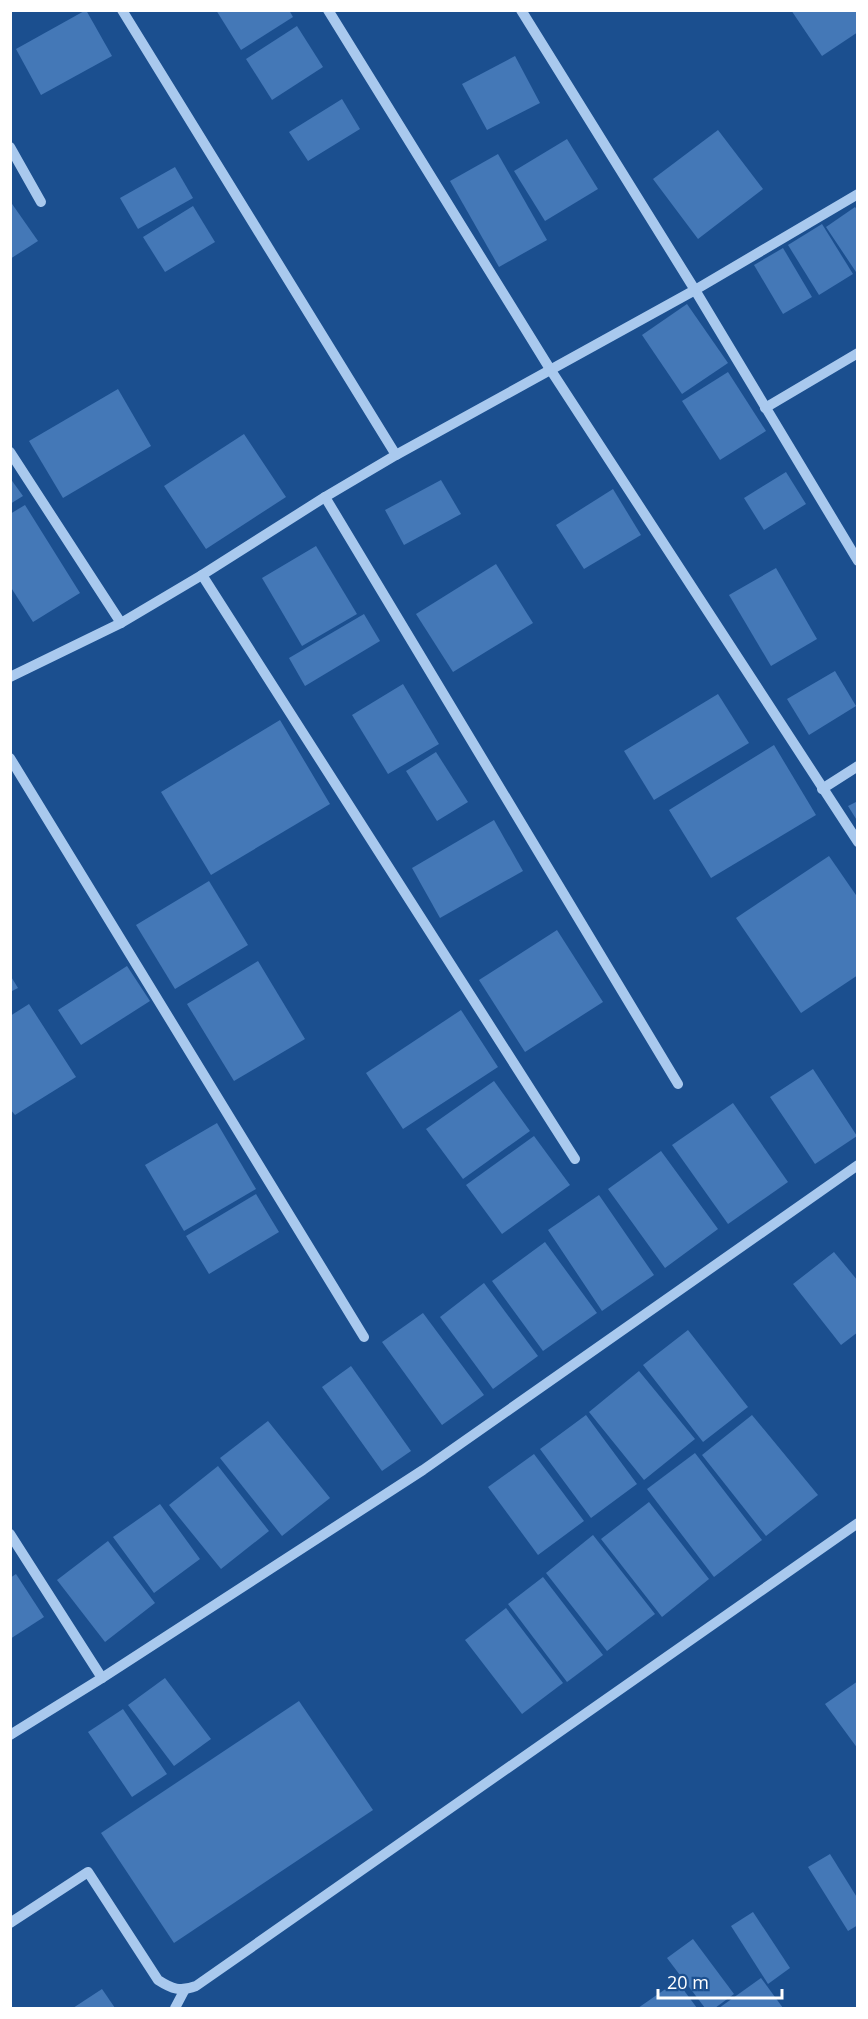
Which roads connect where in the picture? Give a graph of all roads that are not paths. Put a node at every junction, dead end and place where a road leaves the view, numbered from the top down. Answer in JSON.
{"nodes":[{"id":1,"x":122,"y":10,"type":"edge"},
{"id":2,"x":328,"y":10,"type":"edge"},
{"id":3,"x":521,"y":10,"type":"edge"},
{"id":4,"x":10,"y":147,"type":"edge"},
{"id":5,"x":858,"y":194,"type":"edge"},
{"id":6,"x":41,"y":202,"type":"dead end"},
{"id":7,"x":695,"y":291,"type":"junction"},
{"id":8,"x":858,"y":353,"type":"edge"},
{"id":9,"x":550,"y":369,"type":"junction"},
{"id":10,"x":765,"y":408,"type":"junction"},
{"id":11,"x":10,"y":452,"type":"edge"},
{"id":12,"x":396,"y":455,"type":"junction"},
{"id":13,"x":325,"y":497,"type":"junction"},
{"id":14,"x":858,"y":561,"type":"edge"},
{"id":15,"x":202,"y":575,"type":"junction"},
{"id":16,"x":121,"y":623,"type":"junction"},
{"id":17,"x":10,"y":677,"type":"edge"},
{"id":18,"x":10,"y":758,"type":"edge"},
{"id":19,"x":858,"y":766,"type":"edge"},
{"id":20,"x":822,"y":789,"type":"junction"},
{"id":21,"x":858,"y":842,"type":"edge"},
{"id":22,"x":678,"y":1084,"type":"dead end"},
{"id":23,"x":575,"y":1159,"type":"dead end"},
{"id":24,"x":858,"y":1165,"type":"edge"},
{"id":25,"x":364,"y":1337,"type":"dead end"},
{"id":26,"x":858,"y":1523,"type":"edge"},
{"id":27,"x":10,"y":1534,"type":"edge"},
{"id":28,"x":102,"y":1678,"type":"junction"},
{"id":29,"x":10,"y":1736,"type":"edge"},
{"id":30,"x":10,"y":1923,"type":"edge"},
{"id":31,"x":184,"y":1991,"type":"junction"},
{"id":32,"x":175,"y":2008,"type":"edge"}],
"edges":[{"from":1,"to":12,"type":"street"},
{"from":2,"to":9,"type":"street"},
{"from":3,"to":7,"type":"street"},
{"from":4,"to":6,"type":"street"},
{"from":5,"to":7,"type":"street"},
{"from":7,"to":9,"type":"street"},
{"from":7,"to":10,"type":"street"},
{"from":8,"to":10,"type":"street"},
{"from":9,"to":12,"type":"street"},
{"from":9,"to":20,"type":"street"},
{"from":10,"to":14,"type":"street"},
{"from":11,"to":16,"type":"street"},
{"from":12,"to":13,"type":"street"},
{"from":13,"to":15,"type":"street"},
{"from":13,"to":22,"type":"street"},
{"from":15,"to":16,"type":"street"},
{"from":15,"to":23,"type":"street"},
{"from":16,"to":17,"type":"street"},
{"from":18,"to":25,"type":"street"},
{"from":19,"to":20,"type":"street"},
{"from":20,"to":21,"type":"street"},
{"from":24,"to":28,"type":"street"},
{"from":26,"to":31,"type":"street"},
{"from":27,"to":28,"type":"street"},
{"from":28,"to":29,"type":"street"},
{"from":30,"to":31,"type":"street"},
{"from":31,"to":32,"type":"street"}]}
